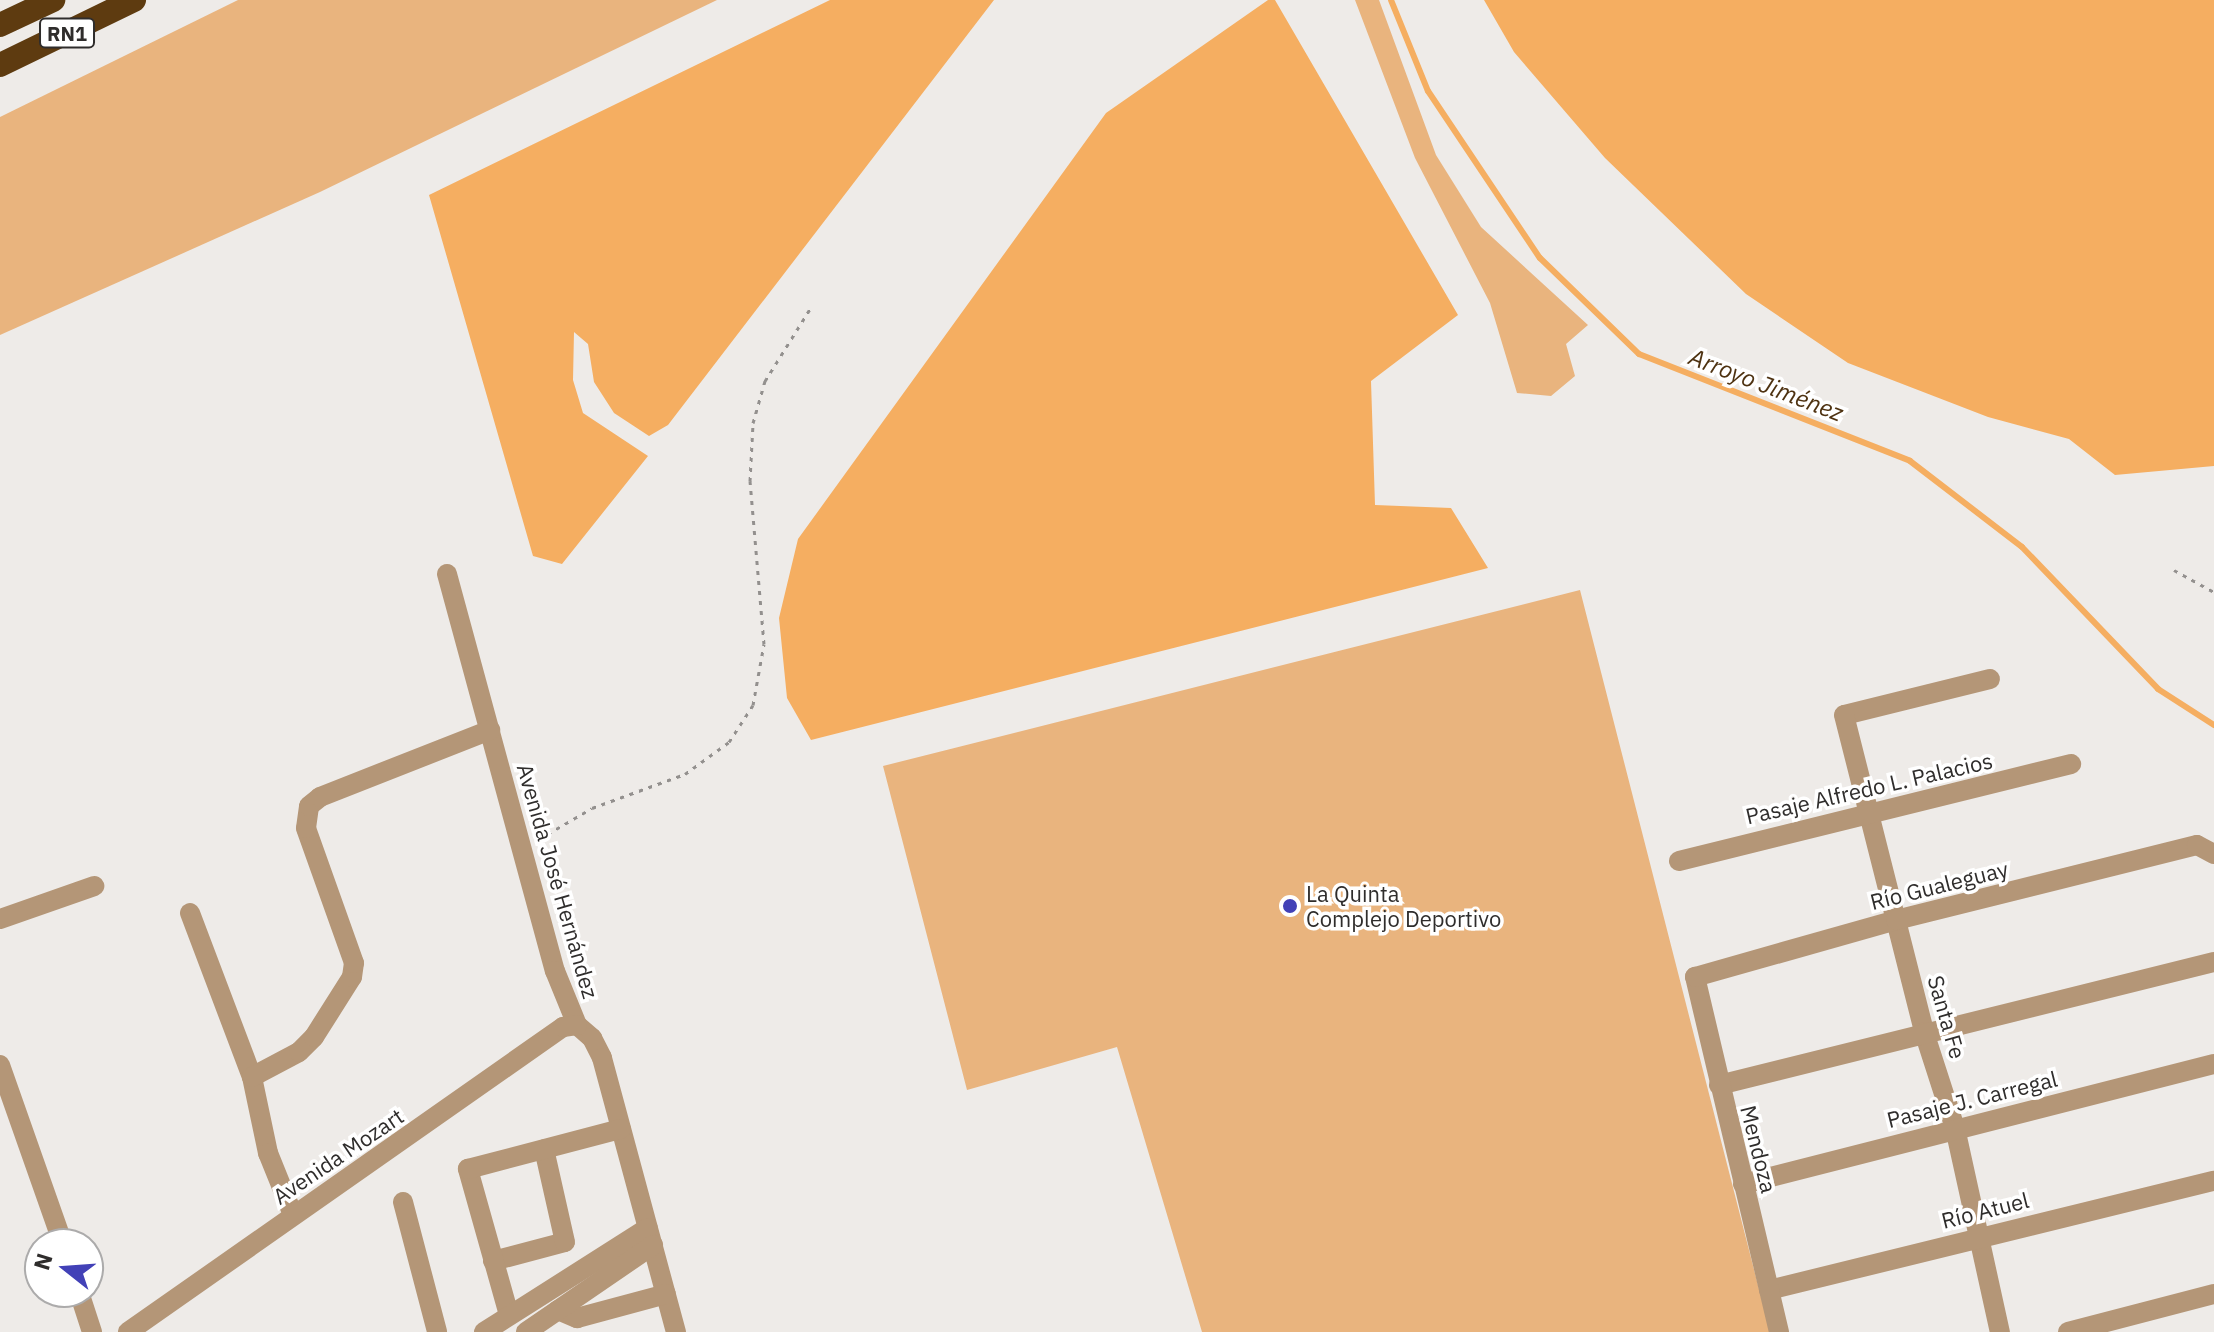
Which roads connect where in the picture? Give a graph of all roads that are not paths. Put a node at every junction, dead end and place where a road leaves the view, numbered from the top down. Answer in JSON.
{"nodes":[{"id":1,"x":53,"y":0,"type":"edge"},
{"id":2,"x":134,"y":0,"type":"edge"},
{"id":3,"x":0,"y":25,"type":"edge"},
{"id":4,"x":0,"y":65,"type":"edge"},
{"id":5,"x":447,"y":574,"type":"dead end"},
{"id":6,"x":1990,"y":679,"type":"dead end"},
{"id":7,"x":490,"y":730,"type":"junction"},
{"id":8,"x":2071,"y":764,"type":"dead end"},
{"id":9,"x":1869,"y":814,"type":"junction"},
{"id":10,"x":2205,"y":850,"type":"edge"},
{"id":11,"x":1679,"y":861,"type":"dead end"},
{"id":12,"x":94,"y":886,"type":"dead end"},
{"id":13,"x":190,"y":913,"type":"dead end"},
{"id":14,"x":0,"y":919,"type":"edge"},
{"id":15,"x":1896,"y":920,"type":"junction"},
{"id":16,"x":2214,"y":962,"type":"edge"},
{"id":17,"x":1695,"y":977,"type":"joint"},
{"id":18,"x":577,"y":1025,"type":"junction"},
{"id":19,"x":1924,"y":1032,"type":"junction"},
{"id":20,"x":2214,"y":1064,"type":"edge"},
{"id":21,"x":0,"y":1065,"type":"edge"},
{"id":22,"x":252,"y":1077,"type":"junction"},
{"id":23,"x":1719,"y":1085,"type":"junction"},
{"id":24,"x":1955,"y":1128,"type":"junction"},
{"id":25,"x":621,"y":1129,"type":"junction"},
{"id":26,"x":544,"y":1149,"type":"junction"},
{"id":27,"x":2214,"y":1181,"type":"edge"},
{"id":28,"x":1743,"y":1184,"type":"junction"},
{"id":29,"x":403,"y":1202,"type":"dead end"},
{"id":30,"x":293,"y":1215,"type":"junction"},
{"id":31,"x":57,"y":1228,"type":"edge"},
{"id":32,"x":651,"y":1236,"type":"junction"},
{"id":33,"x":1976,"y":1236,"type":"junction"},
{"id":34,"x":493,"y":1261,"type":"junction"},
{"id":35,"x":1769,"y":1290,"type":"junction"},
{"id":36,"x":666,"y":1294,"type":"junction"},
{"id":37,"x":2214,"y":1294,"type":"edge"},
{"id":38,"x":84,"y":1308,"type":"edge"},
{"id":39,"x":558,"y":1310,"type":"junction"},
{"id":40,"x":509,"y":1315,"type":"junction"},
{"id":41,"x":92,"y":1332,"type":"edge"},
{"id":42,"x":128,"y":1332,"type":"edge"},
{"id":43,"x":437,"y":1332,"type":"edge"},
{"id":44,"x":484,"y":1332,"type":"edge"},
{"id":45,"x":526,"y":1332,"type":"edge"},
{"id":46,"x":676,"y":1332,"type":"edge"},
{"id":47,"x":1779,"y":1332,"type":"edge"},
{"id":48,"x":2000,"y":1332,"type":"edge"},
{"id":49,"x":2068,"y":1332,"type":"edge"}],
"edges":[{"from":1,"to":3,"type":"highway","number":"RN1"},
{"from":2,"to":4,"type":"highway","number":"RN1"},
{"from":5,"to":7,"type":"street","name":"Avenida José Hernández"},
{"from":6,"to":9,"type":"street","name":"Santa Fe"},
{"from":7,"to":18,"type":"street","name":"Avenida José Hernández"},
{"from":7,"to":22,"type":"street"},
{"from":8,"to":9,"type":"street","name":"Pasaje Alfredo L. Palacios"},
{"from":9,"to":11,"type":"street","name":"Pasaje Alfredo L. Palacios"},
{"from":9,"to":15,"type":"street","name":"Santa Fe"},
{"from":10,"to":15,"type":"street","name":"Río Gualeguay"},
{"from":12,"to":14,"type":"street"},
{"from":13,"to":22,"type":"street"},
{"from":15,"to":17,"type":"street","name":"Río Gualeguay"},
{"from":15,"to":19,"type":"street","name":"Santa Fe"},
{"from":16,"to":19,"type":"street"},
{"from":17,"to":23,"type":"street","name":"Mendoza"},
{"from":18,"to":25,"type":"street","name":"Avenida José Hernández"},
{"from":18,"to":30,"type":"street","name":"Avenida Mozart"},
{"from":19,"to":23,"type":"street"},
{"from":19,"to":24,"type":"street","name":"Santa Fe"},
{"from":20,"to":24,"type":"street","name":"Pasaje J. Carregal"},
{"from":21,"to":31,"type":"street"},
{"from":22,"to":30,"type":"street"},
{"from":23,"to":28,"type":"street","name":"Mendoza"},
{"from":24,"to":28,"type":"street","name":"Pasaje J. Carregal"},
{"from":24,"to":33,"type":"street","name":"Santa Fe"},
{"from":25,"to":26,"type":"street"},
{"from":25,"to":32,"type":"street","name":"Avenida José Hernández"},
{"from":26,"to":34,"type":"street"},
{"from":26,"to":34,"type":"street"},
{"from":27,"to":33,"type":"street","name":"Río Atuel"},
{"from":28,"to":35,"type":"street","name":"Mendoza"},
{"from":29,"to":43,"type":"street"},
{"from":30,"to":42,"type":"street","name":"Avenida Mozart"},
{"from":32,"to":36,"type":"street","name":"Avenida José Hernández"},
{"from":32,"to":39,"type":"street"},
{"from":32,"to":40,"type":"street"},
{"from":33,"to":35,"type":"street","name":"Río Atuel"},
{"from":33,"to":48,"type":"street","name":"Santa Fe"},
{"from":34,"to":40,"type":"street"},
{"from":35,"to":47,"type":"street","name":"Mendoza"},
{"from":36,"to":39,"type":"street"},
{"from":36,"to":46,"type":"street","name":"Avenida José Hernández"},
{"from":37,"to":49,"type":"street"},
{"from":38,"to":41,"type":"street"},
{"from":39,"to":45,"type":"street"},
{"from":40,"to":44,"type":"street"}]}
